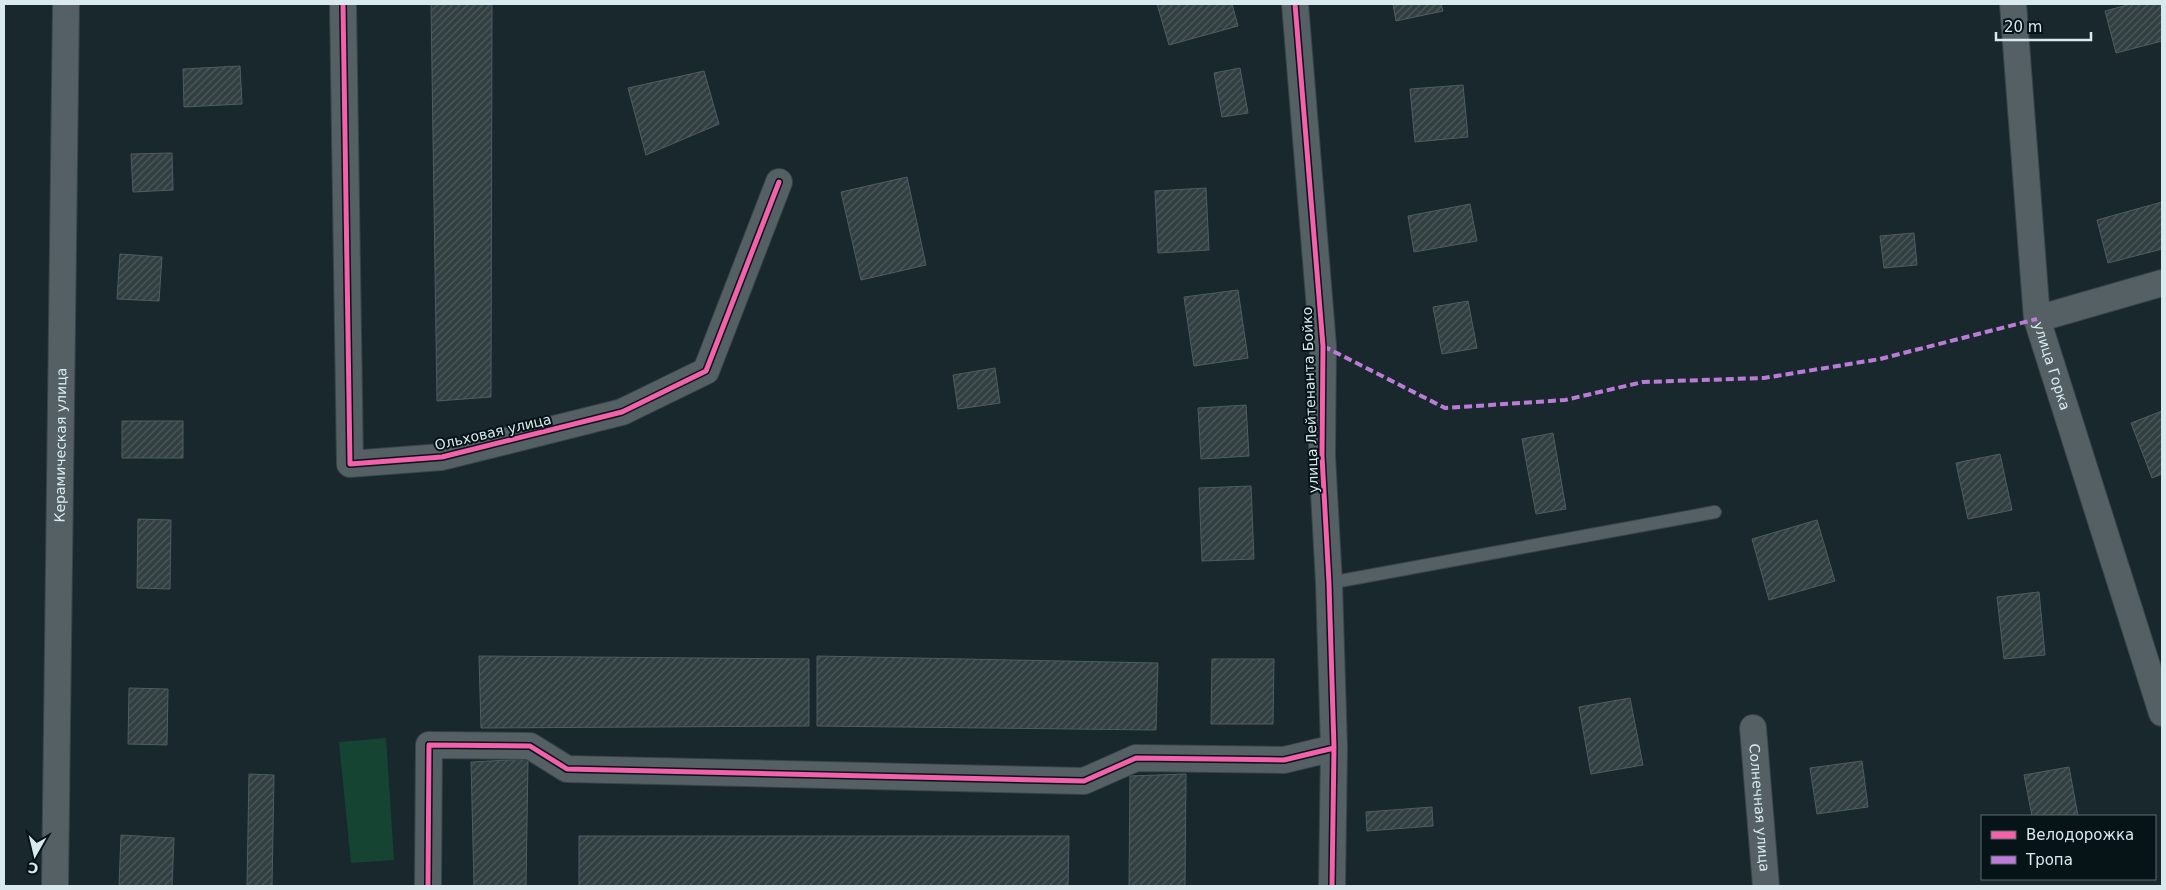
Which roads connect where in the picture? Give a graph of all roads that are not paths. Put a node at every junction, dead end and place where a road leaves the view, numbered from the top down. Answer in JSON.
{"nodes":[{"id":1,"x":66,"y":4,"type":"edge"},
{"id":2,"x":343,"y":4,"type":"edge"},
{"id":3,"x":1295,"y":4,"type":"edge"},
{"id":4,"x":2013,"y":4,"type":"edge"},
{"id":5,"x":779,"y":182,"type":"dead end"},
{"id":6,"x":2162,"y":283,"type":"edge"},
{"id":7,"x":2038,"y":319,"type":"junction"},
{"id":8,"x":1715,"y":512,"type":"dead end"},
{"id":9,"x":1329,"y":583,"type":"junction"},
{"id":10,"x":2162,"y":713,"type":"edge"},
{"id":11,"x":1753,"y":728,"type":"dead end"},
{"id":12,"x":1334,"y":748,"type":"junction"},
{"id":13,"x":55,"y":886,"type":"edge"},
{"id":14,"x":428,"y":886,"type":"edge"},
{"id":15,"x":1332,"y":886,"type":"edge"},
{"id":16,"x":1766,"y":886,"type":"edge"}],
"edges":[{"from":1,"to":13,"type":"street","name":"Керамическая улица"},
{"from":2,"to":5,"type":"street","name":"Ольховая улица"},
{"from":3,"to":9,"type":"street","name":"улица Лейтенанта Бойко"},
{"from":4,"to":7,"type":"street","name":"улица Горка"},
{"from":6,"to":7,"type":"street"},
{"from":7,"to":10,"type":"street","name":"улица Горка"},
{"from":8,"to":9,"type":"lane"},
{"from":9,"to":12,"type":"street","name":"улица Лейтенанта Бойко"},
{"from":11,"to":16,"type":"street","name":"Солнечная улица"},
{"from":12,"to":14,"type":"street"},
{"from":12,"to":15,"type":"street","name":"улица Лейтенанта Бойко"}]}
